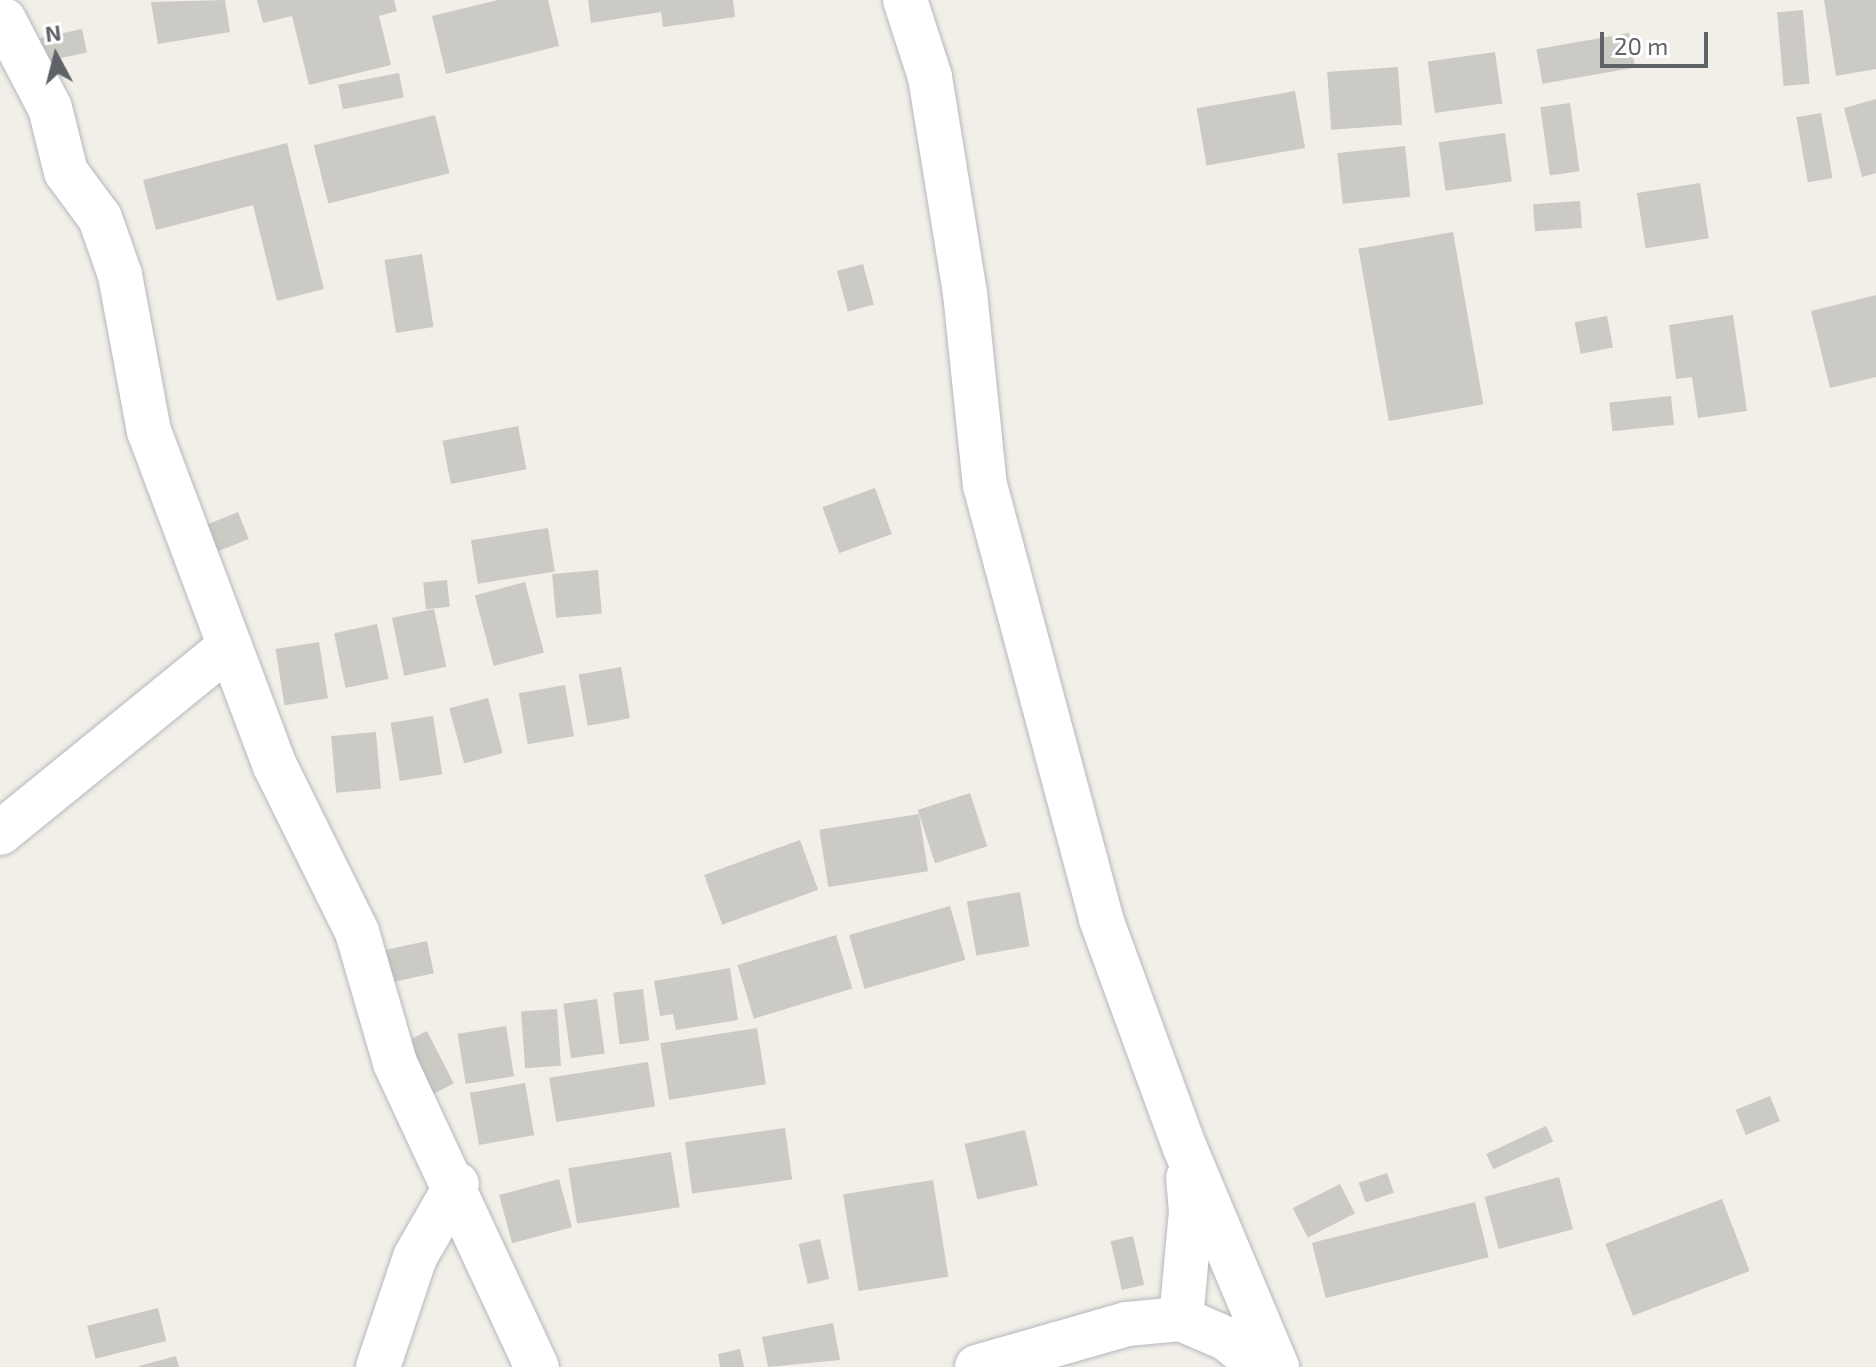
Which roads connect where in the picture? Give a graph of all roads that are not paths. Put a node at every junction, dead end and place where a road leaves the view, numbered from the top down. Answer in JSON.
{"nodes":[{"id":1,"x":905,"y":0,"type":"edge"},
{"id":2,"x":12,"y":14,"type":"edge"},
{"id":3,"x":230,"y":646,"type":"junction"},
{"id":4,"x":0,"y":833,"type":"edge"},
{"id":5,"x":1185,"y":1148,"type":"junction"},
{"id":6,"x":457,"y":1184,"type":"junction"},
{"id":7,"x":1181,"y":1319,"type":"junction"},
{"id":8,"x":378,"y":1367,"type":"edge"},
{"id":9,"x":537,"y":1367,"type":"edge"},
{"id":10,"x":977,"y":1367,"type":"edge"},
{"id":11,"x":1261,"y":1367,"type":"edge"},
{"id":12,"x":1277,"y":1367,"type":"edge"}],
"edges":[{"from":1,"to":5,"type":"street"},
{"from":2,"to":3,"type":"street"},
{"from":3,"to":4,"type":"street"},
{"from":3,"to":6,"type":"street"},
{"from":5,"to":7,"type":"street"},
{"from":5,"to":12,"type":"street"},
{"from":6,"to":8,"type":"street"},
{"from":6,"to":9,"type":"street"},
{"from":7,"to":10,"type":"street"},
{"from":7,"to":11,"type":"street"}]}
